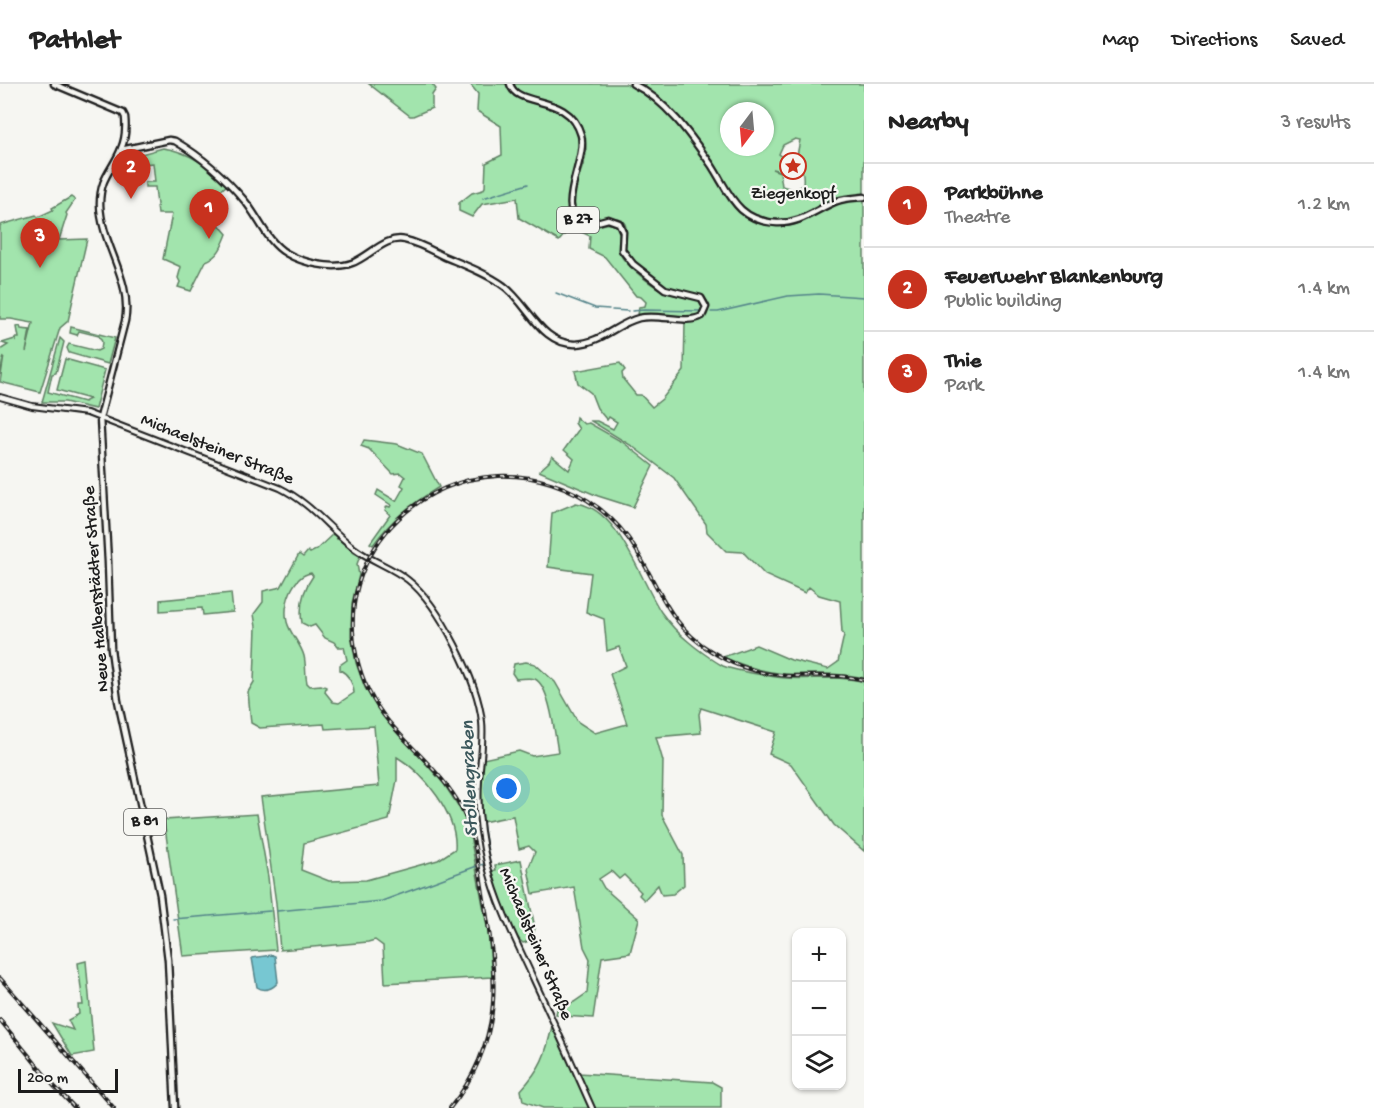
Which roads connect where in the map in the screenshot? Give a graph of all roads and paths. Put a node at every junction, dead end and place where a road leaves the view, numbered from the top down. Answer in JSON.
{"nodes":[{"id":1,"x":54,"y":84,"type":"edge"},
{"id":2,"x":510,"y":84,"type":"edge"},
{"id":3,"x":633,"y":84,"type":"edge"},
{"id":4,"x":121,"y":150,"type":"junction"},
{"id":5,"x":864,"y":197,"type":"edge"},
{"id":6,"x":0,"y":397,"type":"edge"},
{"id":7,"x":100,"y":418,"type":"junction"},
{"id":8,"x":176,"y":1108,"type":"edge"},
{"id":9,"x":592,"y":1108,"type":"edge"}],
"edges":[{"from":1,"to":4,"type":"main road","name":"Neue Halberstädter Straße"},
{"from":2,"to":4,"type":"main road","number":"B 27"},
{"from":3,"to":5,"type":"main road"},
{"from":4,"to":7,"type":"main road","name":"Neue Halberstädter Straße","number":"B 81"},
{"from":6,"to":7,"type":"street","name":"Michaelsteiner Straße"},
{"from":7,"to":8,"type":"main road","name":"Neue Halberstädter Straße","number":"B 81"},
{"from":7,"to":9,"type":"street","name":"Michaelsteiner Straße"}]}
